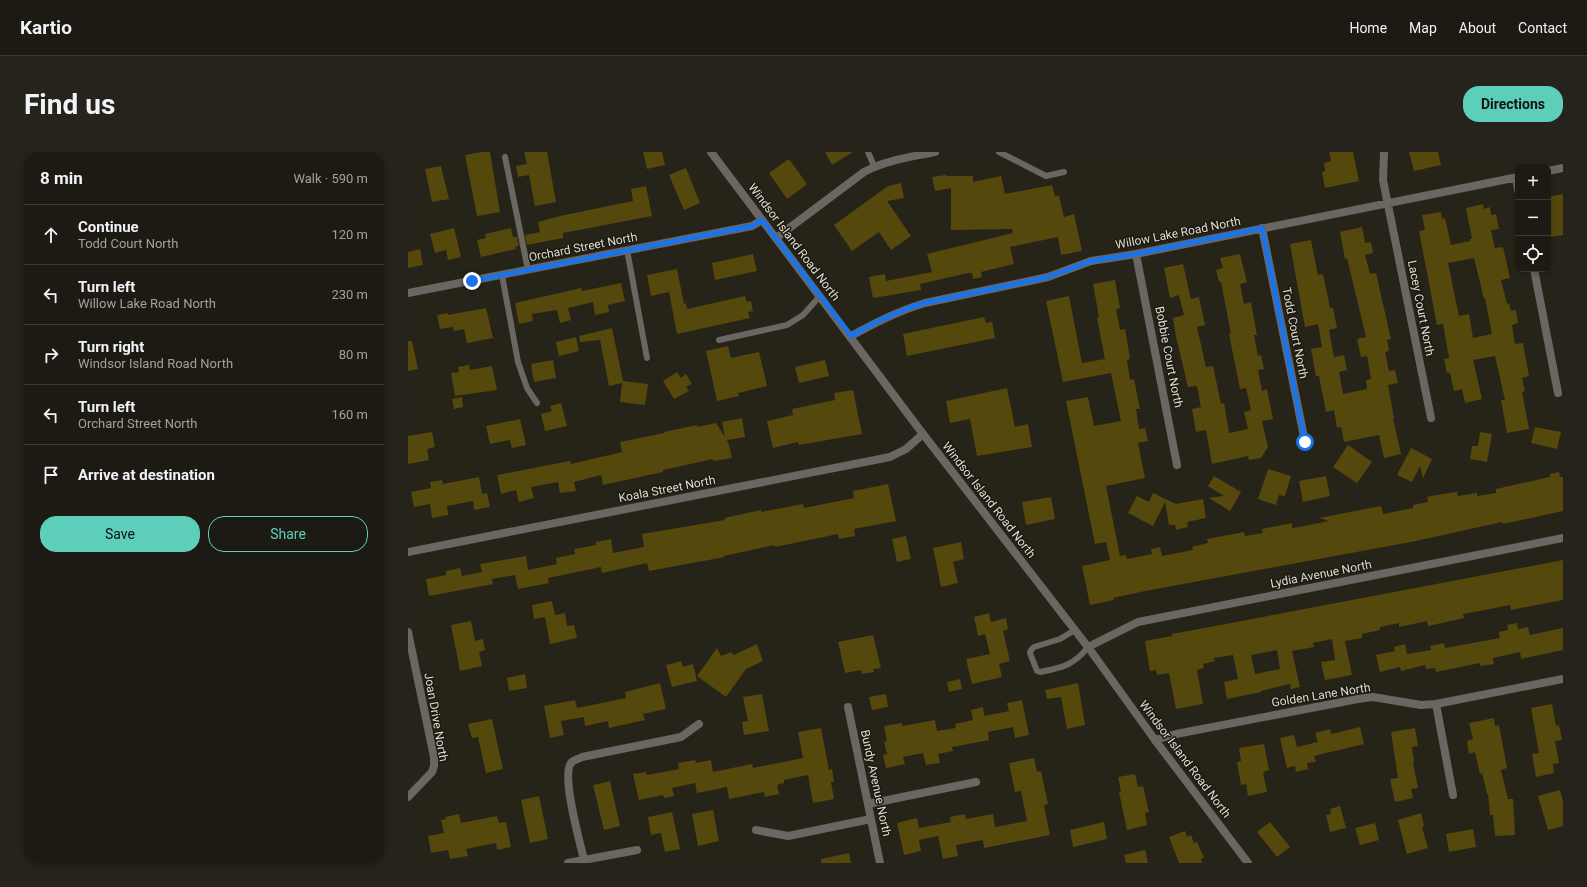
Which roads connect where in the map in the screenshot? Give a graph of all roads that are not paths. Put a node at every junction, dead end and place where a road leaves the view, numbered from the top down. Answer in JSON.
{"nodes":[{"id":1,"x":711,"y":152,"type":"edge"},
{"id":2,"x":868,"y":152,"type":"edge"},
{"id":3,"x":935,"y":152,"type":"edge"},
{"id":4,"x":998,"y":152,"type":"edge"},
{"id":5,"x":1384,"y":152,"type":"edge"},
{"id":6,"x":505,"y":157,"type":"dead end"},
{"id":7,"x":874,"y":166,"type":"junction"},
{"id":8,"x":1563,"y":168,"type":"edge"},
{"id":9,"x":1551,"y":170,"type":"edge"},
{"id":10,"x":1064,"y":172,"type":"dead end"},
{"id":11,"x":1515,"y":177,"type":"edge"},
{"id":12,"x":1388,"y":203,"type":"junction"},
{"id":13,"x":762,"y":220,"type":"junction"},
{"id":14,"x":1262,"y":228,"type":"junction"},
{"id":15,"x":776,"y":238,"type":"junction"},
{"id":16,"x":627,"y":250,"type":"junction"},
{"id":17,"x":1136,"y":254,"type":"junction"},
{"id":18,"x":528,"y":270,"type":"junction"},
{"id":19,"x":1535,"y":272,"type":"edge"},
{"id":20,"x":502,"y":275,"type":"junction"},
{"id":21,"x":408,"y":293,"type":"edge"},
{"id":22,"x":820,"y":296,"type":"junction"},
{"id":23,"x":851,"y":336,"type":"junction"},
{"id":24,"x":720,"y":340,"type":"dead end"},
{"id":25,"x":647,"y":358,"type":"dead end"},
{"id":26,"x":1558,"y":393,"type":"dead end"},
{"id":27,"x":537,"y":402,"type":"dead end"},
{"id":28,"x":1431,"y":418,"type":"dead end"},
{"id":29,"x":923,"y":434,"type":"junction"},
{"id":30,"x":1305,"y":442,"type":"dead end"},
{"id":31,"x":1178,"y":465,"type":"dead end"},
{"id":32,"x":1563,"y":538,"type":"edge"},
{"id":33,"x":408,"y":552,"type":"edge"},
{"id":34,"x":1075,"y":630,"type":"junction"},
{"id":35,"x":408,"y":632,"type":"edge"},
{"id":36,"x":1088,"y":647,"type":"junction"},
{"id":37,"x":1563,"y":679,"type":"edge"},
{"id":38,"x":1436,"y":704,"type":"junction"},
{"id":39,"x":848,"y":707,"type":"dead end"},
{"id":40,"x":699,"y":724,"type":"dead end"},
{"id":41,"x":1155,"y":740,"type":"junction"},
{"id":42,"x":976,"y":782,"type":"dead end"},
{"id":43,"x":1453,"y":795,"type":"dead end"},
{"id":44,"x":408,"y":797,"type":"edge"},
{"id":45,"x":868,"y":804,"type":"junction"},
{"id":46,"x":871,"y":819,"type":"junction"},
{"id":47,"x":756,"y":830,"type":"dead end"},
{"id":48,"x":637,"y":850,"type":"dead end"},
{"id":49,"x":584,"y":860,"type":"junction"},
{"id":50,"x":568,"y":863,"type":"edge"},
{"id":51,"x":880,"y":863,"type":"edge"},
{"id":52,"x":1248,"y":863,"type":"edge"}],
"edges":[{"from":1,"to":13,"type":"street","name":"Windsor Island Road North"},
{"from":2,"to":7,"type":"lane"},
{"from":3,"to":7,"type":"street"},
{"from":4,"to":10,"type":"lane"},
{"from":5,"to":12,"type":"street","name":"Lacey Court North"},
{"from":6,"to":18,"type":"lane"},
{"from":7,"to":15,"type":"street"},
{"from":8,"to":9,"type":"street"},
{"from":11,"to":12,"type":"street","name":"Willow Lake Road North"},
{"from":12,"to":14,"type":"street","name":"Willow Lake Road North"},
{"from":12,"to":28,"type":"street","name":"Lacey Court North"},
{"from":13,"to":15,"type":"street","name":"Windsor Island Road North"},
{"from":13,"to":16,"type":"street","name":"Orchard Street North"},
{"from":14,"to":17,"type":"street","name":"Willow Lake Road North"},
{"from":14,"to":30,"type":"street","name":"Todd Court North"},
{"from":15,"to":22,"type":"street","name":"Windsor Island Road North"},
{"from":16,"to":18,"type":"street","name":"Orchard Street North"},
{"from":16,"to":25,"type":"lane"},
{"from":17,"to":23,"type":"street","name":"Willow Lake Road North"},
{"from":17,"to":31,"type":"street","name":"Bobbie Court North"},
{"from":18,"to":20,"type":"street","name":"Orchard Street North"},
{"from":19,"to":26,"type":"street"},
{"from":20,"to":21,"type":"street","name":"Orchard Street North"},
{"from":20,"to":27,"type":"lane"},
{"from":22,"to":23,"type":"street","name":"Windsor Island Road North"},
{"from":22,"to":24,"type":"lane"},
{"from":23,"to":29,"type":"street","name":"Windsor Island Road North"},
{"from":29,"to":33,"type":"street","name":"Koala Street North"},
{"from":29,"to":34,"type":"street","name":"Windsor Island Road North"},
{"from":32,"to":36,"type":"street","name":"Lydia Avenue North"},
{"from":34,"to":36,"type":"street","name":"Windsor Island Road North"},
{"from":34,"to":36,"type":"lane"},
{"from":35,"to":44,"type":"street","name":"Joan Drive North"},
{"from":36,"to":41,"type":"street","name":"Windsor Island Road North"},
{"from":37,"to":38,"type":"street","name":"Golden Lane North"},
{"from":38,"to":41,"type":"street","name":"Golden Lane North"},
{"from":38,"to":43,"type":"street"},
{"from":39,"to":45,"type":"street","name":"Bundy Avenue North"},
{"from":40,"to":49,"type":"street"},
{"from":41,"to":52,"type":"street","name":"Windsor Island Road North"},
{"from":42,"to":45,"type":"street"},
{"from":45,"to":46,"type":"street","name":"Bundy Avenue North"},
{"from":46,"to":47,"type":"street"},
{"from":46,"to":51,"type":"street","name":"Bundy Avenue North"},
{"from":48,"to":49,"type":"street"},
{"from":49,"to":50,"type":"street"}]}
